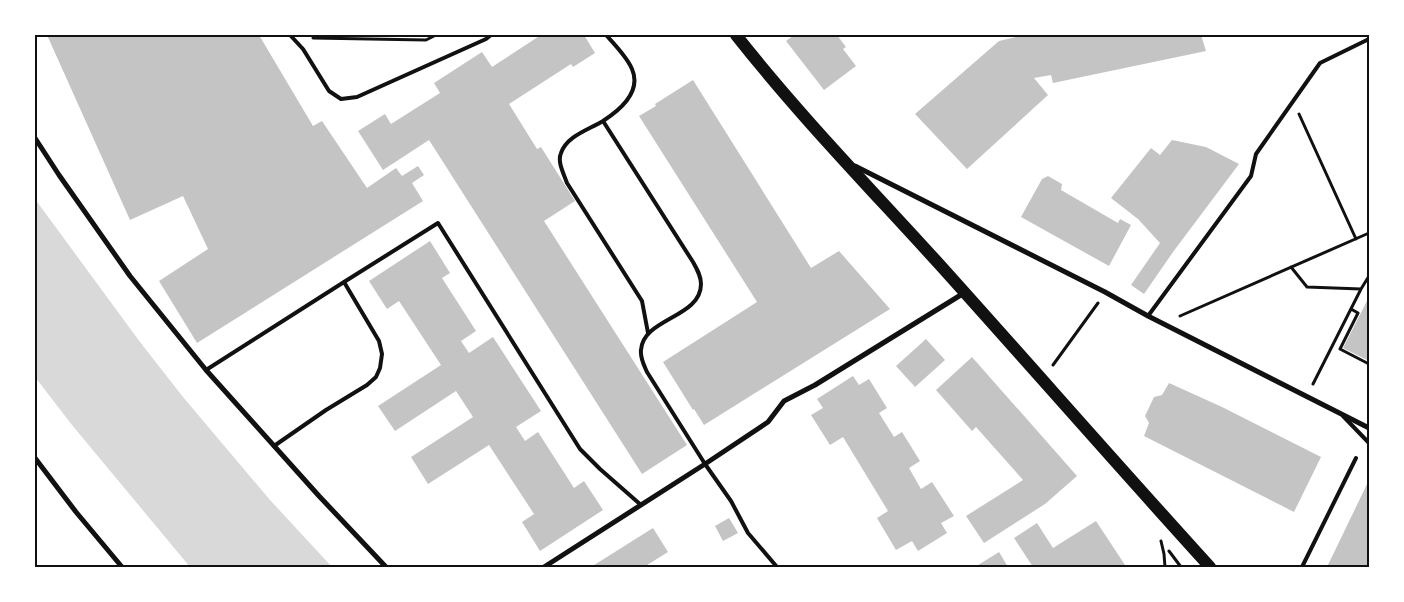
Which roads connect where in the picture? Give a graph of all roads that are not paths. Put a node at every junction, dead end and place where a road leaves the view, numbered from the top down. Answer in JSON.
{"nodes":[{"id":1,"x":290,"y":35,"type":"edge"},
{"id":2,"x":491,"y":35,"type":"edge"},
{"id":3,"x":606,"y":35,"type":"edge"},
{"id":4,"x":736,"y":35,"type":"edge"},
{"id":5,"x":1369,"y":39,"type":"edge"},
{"id":6,"x":603,"y":121,"type":"junction"},
{"id":7,"x":35,"y":138,"type":"edge"},
{"id":8,"x":844,"y":160,"type":"junction"},
{"id":9,"x":344,"y":282,"type":"junction"},
{"id":10,"x":965,"y":293,"type":"junction"},
{"id":11,"x":1148,"y":316,"type":"junction"},
{"id":12,"x":648,"y":333,"type":"junction"},
{"id":13,"x":206,"y":370,"type":"junction"},
{"id":14,"x":1340,"y":414,"type":"junction"},
{"id":15,"x":1369,"y":428,"type":"edge"},
{"id":16,"x":1369,"y":443,"type":"edge"},
{"id":17,"x":274,"y":446,"type":"junction"},
{"id":18,"x":35,"y":458,"type":"edge"},
{"id":19,"x":1356,"y":458,"type":"dead end"},
{"id":20,"x":705,"y":464,"type":"junction"},
{"id":21,"x":641,"y":505,"type":"junction"},
{"id":22,"x":122,"y":567,"type":"edge"},
{"id":23,"x":386,"y":567,"type":"edge"},
{"id":24,"x":544,"y":567,"type":"edge"},
{"id":25,"x":778,"y":567,"type":"edge"},
{"id":26,"x":1210,"y":567,"type":"edge"},
{"id":27,"x":1302,"y":567,"type":"edge"}],
"edges":[{"from":1,"to":2,"type":"lane"},
{"from":3,"to":6,"type":"lane"},
{"from":4,"to":8,"type":"main road"},
{"from":5,"to":11,"type":"lane"},
{"from":6,"to":12,"type":"lane"},
{"from":6,"to":12,"type":"lane"},
{"from":7,"to":13,"type":"street"},
{"from":8,"to":10,"type":"main road"},
{"from":8,"to":11,"type":"street"},
{"from":9,"to":13,"type":"lane"},
{"from":9,"to":17,"type":"lane"},
{"from":9,"to":21,"type":"lane"},
{"from":10,"to":20,"type":"street"},
{"from":10,"to":26,"type":"main road"},
{"from":11,"to":14,"type":"street"},
{"from":12,"to":20,"type":"lane"},
{"from":13,"to":17,"type":"street"},
{"from":14,"to":15,"type":"street"},
{"from":14,"to":16,"type":"lane"},
{"from":17,"to":23,"type":"street"},
{"from":18,"to":22,"type":"street"},
{"from":19,"to":27,"type":"lane"},
{"from":20,"to":21,"type":"street"},
{"from":20,"to":25,"type":"lane"},
{"from":21,"to":24,"type":"street"}]}
